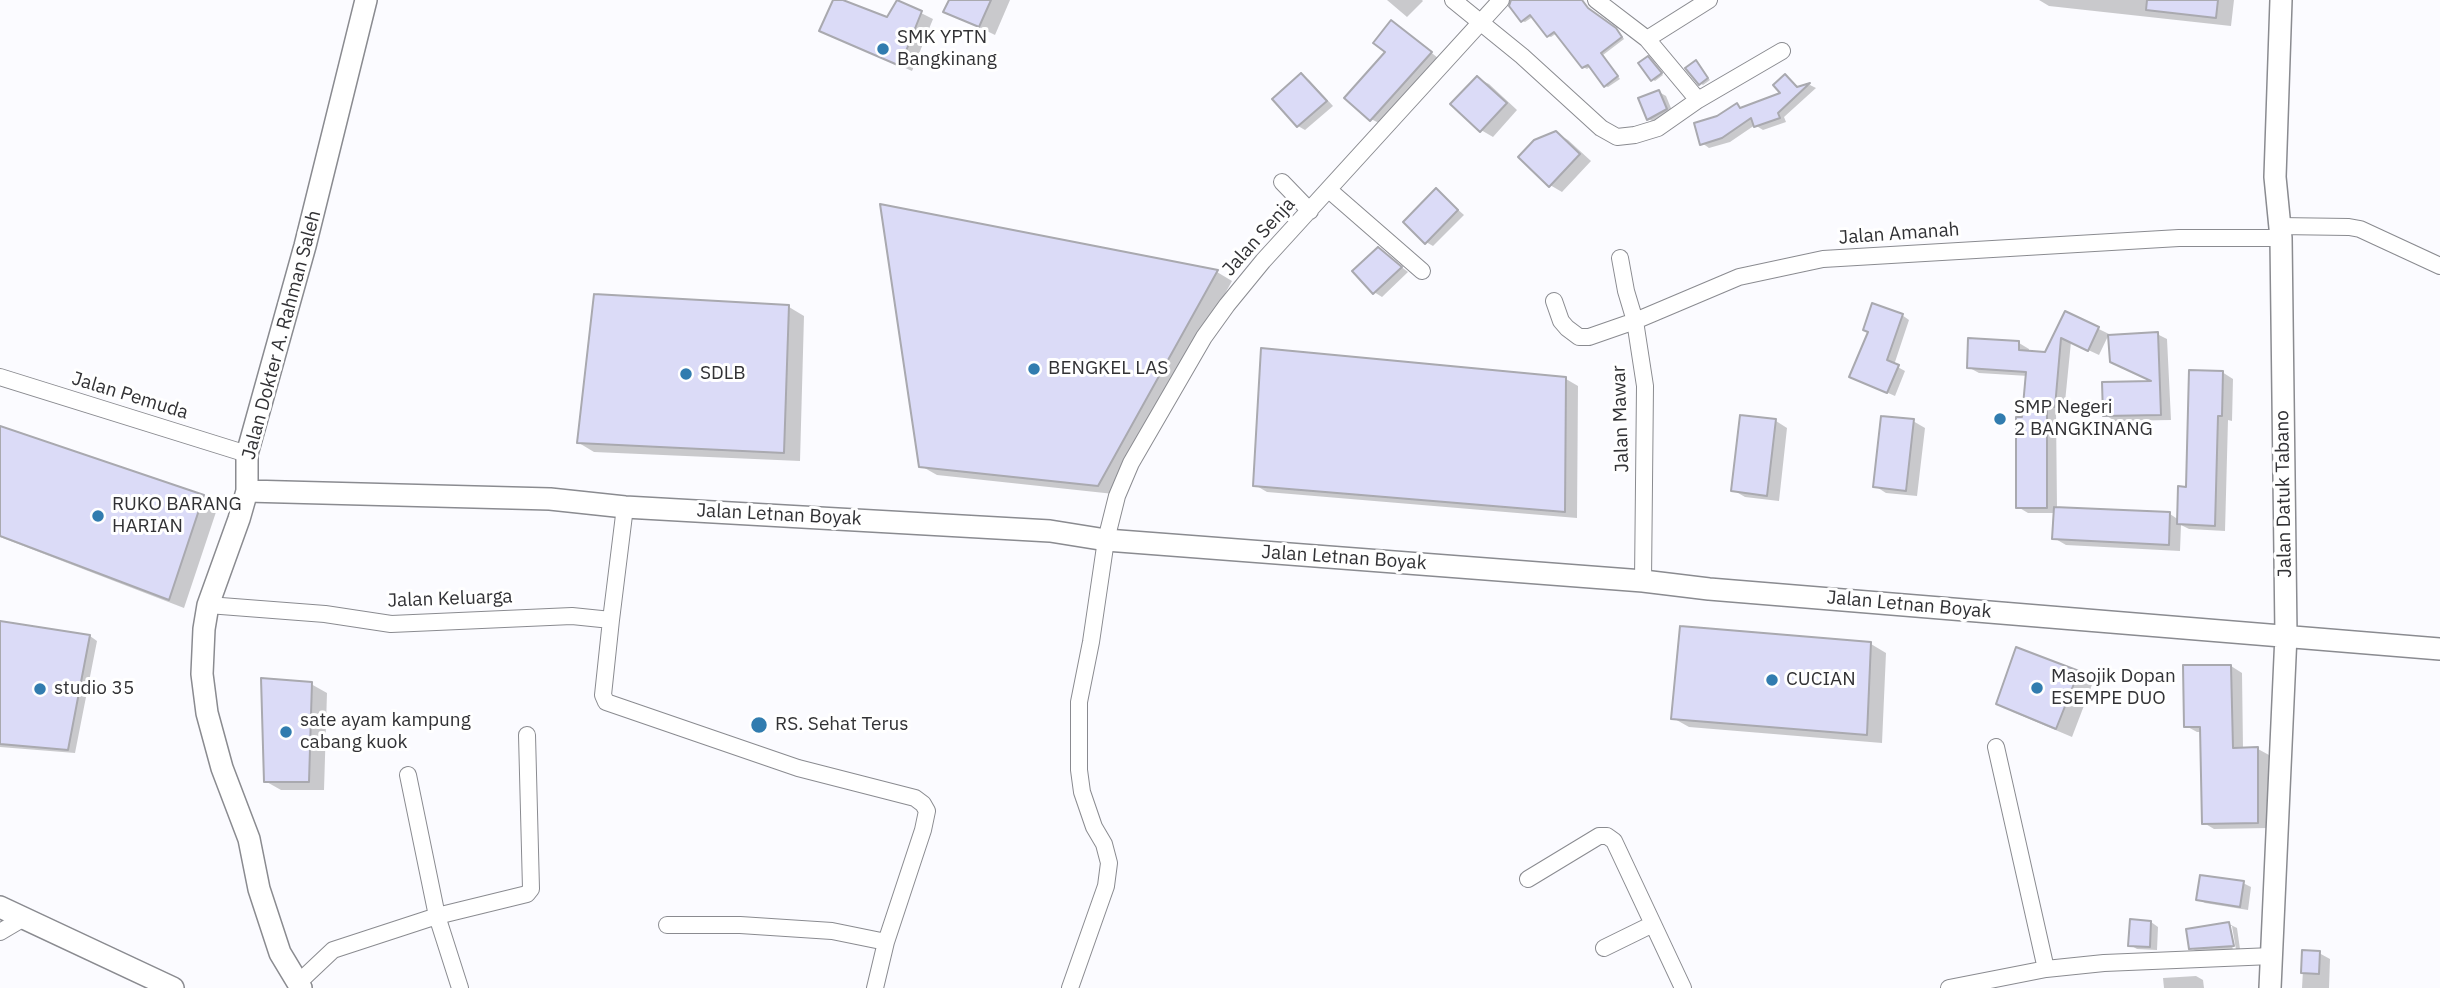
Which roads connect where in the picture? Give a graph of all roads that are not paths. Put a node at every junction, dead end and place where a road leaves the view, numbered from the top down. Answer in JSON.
{"nodes":[{"id":1,"x":366,"y":0,"type":"edge"},
{"id":2,"x":1453,"y":0,"type":"edge"},
{"id":3,"x":1501,"y":0,"type":"edge"},
{"id":4,"x":1596,"y":0,"type":"edge"},
{"id":5,"x":1709,"y":0,"type":"edge"},
{"id":6,"x":2281,"y":0,"type":"edge"},
{"id":7,"x":1480,"y":23,"type":"junction"},
{"id":8,"x":1647,"y":39,"type":"junction"},
{"id":9,"x":1782,"y":51,"type":"dead end"},
{"id":10,"x":1698,"y":100,"type":"junction"},
{"id":11,"x":1282,"y":182,"type":"dead end"},
{"id":12,"x":1329,"y":190,"type":"junction"},
{"id":13,"x":1310,"y":211,"type":"junction"},
{"id":14,"x":2280,"y":232,"type":"junction"},
{"id":15,"x":1620,"y":258,"type":"dead end"},
{"id":16,"x":2440,"y":266,"type":"edge"},
{"id":17,"x":1422,"y":271,"type":"dead end"},
{"id":18,"x":1555,"y":301,"type":"dead end"},
{"id":19,"x":1635,"y":321,"type":"junction"},
{"id":20,"x":0,"y":377,"type":"edge"},
{"id":21,"x":247,"y":454,"type":"junction"},
{"id":22,"x":247,"y":491,"type":"junction"},
{"id":23,"x":625,"y":507,"type":"junction"},
{"id":24,"x":1106,"y":540,"type":"junction"},
{"id":25,"x":1643,"y":581,"type":"junction"},
{"id":26,"x":208,"y":605,"type":"junction"},
{"id":27,"x":611,"y":620,"type":"junction"},
{"id":28,"x":2286,"y":635,"type":"junction"},
{"id":29,"x":2440,"y":649,"type":"edge"},
{"id":30,"x":527,"y":735,"type":"dead end"},
{"id":31,"x":1996,"y":747,"type":"dead end"},
{"id":32,"x":408,"y":775,"type":"dead end"},
{"id":33,"x":1528,"y":879,"type":"dead end"},
{"id":34,"x":0,"y":906,"type":"edge"},
{"id":35,"x":437,"y":916,"type":"junction"},
{"id":36,"x":22,"y":919,"type":"junction"},
{"id":37,"x":1653,"y":924,"type":"junction"},
{"id":38,"x":667,"y":925,"type":"dead end"},
{"id":39,"x":0,"y":932,"type":"edge"},
{"id":40,"x":886,"y":942,"type":"junction"},
{"id":41,"x":1604,"y":948,"type":"dead end"},
{"id":42,"x":2272,"y":956,"type":"junction"},
{"id":43,"x":2046,"y":969,"type":"junction"},
{"id":44,"x":299,"y":986,"type":"edge"},
{"id":45,"x":173,"y":988,"type":"edge"},
{"id":46,"x":460,"y":988,"type":"edge"},
{"id":47,"x":875,"y":988,"type":"edge"},
{"id":48,"x":1070,"y":988,"type":"edge"},
{"id":49,"x":1683,"y":988,"type":"edge"},
{"id":50,"x":1949,"y":988,"type":"edge"},
{"id":51,"x":2270,"y":988,"type":"edge"}],
"edges":[{"from":1,"to":21,"type":"street","name":"Jalan Dokter A. Rahman Saleh"},
{"from":2,"to":7,"type":"street"},
{"from":3,"to":7,"type":"street","name":"Jalan Senja"},
{"from":4,"to":8,"type":"street"},
{"from":5,"to":8,"type":"street"},
{"from":6,"to":14,"type":"street","name":"Jalan Datuk Tabano"},
{"from":7,"to":10,"type":"street"},
{"from":7,"to":12,"type":"street","name":"Jalan Senja"},
{"from":8,"to":10,"type":"street"},
{"from":9,"to":10,"type":"street"},
{"from":11,"to":13,"type":"street"},
{"from":12,"to":13,"type":"street","name":"Jalan Senja"},
{"from":12,"to":17,"type":"street"},
{"from":13,"to":24,"type":"street","name":"Jalan Senja"},
{"from":14,"to":16,"type":"street","name":"Jalan Amanah"},
{"from":14,"to":19,"type":"street","name":"Jalan Amanah"},
{"from":14,"to":28,"type":"street","name":"Jalan Datuk Tabano"},
{"from":15,"to":19,"type":"street","name":"Jalan Mawar"},
{"from":18,"to":19,"type":"street","name":"Jalan Amanah"},
{"from":19,"to":25,"type":"street","name":"Jalan Mawar"},
{"from":20,"to":21,"type":"street","name":"Jalan Pemuda"},
{"from":21,"to":22,"type":"street","name":"Jalan Dokter A. Rahman Saleh"},
{"from":22,"to":23,"type":"street","name":"Jalan Letnan Boyak"},
{"from":22,"to":26,"type":"street","name":"Jalan Dokter A. Rahman Saleh"},
{"from":23,"to":24,"type":"street","name":"Jalan Letnan Boyak"},
{"from":23,"to":27,"type":"street"},
{"from":24,"to":25,"type":"street","name":"Jalan Letnan Boyak"},
{"from":24,"to":48,"type":"street","name":"Jalan Senja"},
{"from":25,"to":28,"type":"street","name":"Jalan Letnan Boyak"},
{"from":26,"to":27,"type":"street","name":"Jalan Keluarga"},
{"from":26,"to":44,"type":"street","name":"Jalan Dokter A. Rahman Saleh"},
{"from":27,"to":40,"type":"street"},
{"from":28,"to":29,"type":"street","name":"Jalan Letnan Boyak"},
{"from":28,"to":42,"type":"street","name":"Jalan Datuk Tabano"},
{"from":30,"to":35,"type":"street"},
{"from":31,"to":43,"type":"street"},
{"from":32,"to":35,"type":"street"},
{"from":33,"to":37,"type":"street"},
{"from":34,"to":36,"type":"street"},
{"from":35,"to":44,"type":"street"},
{"from":35,"to":46,"type":"street"},
{"from":36,"to":39,"type":"street"},
{"from":36,"to":45,"type":"street"},
{"from":37,"to":41,"type":"street"},
{"from":37,"to":49,"type":"street"},
{"from":38,"to":40,"type":"street"},
{"from":40,"to":47,"type":"street"},
{"from":42,"to":43,"type":"street"},
{"from":42,"to":51,"type":"street","name":"Jalan Datuk Tabano"},
{"from":43,"to":50,"type":"street"}]}
